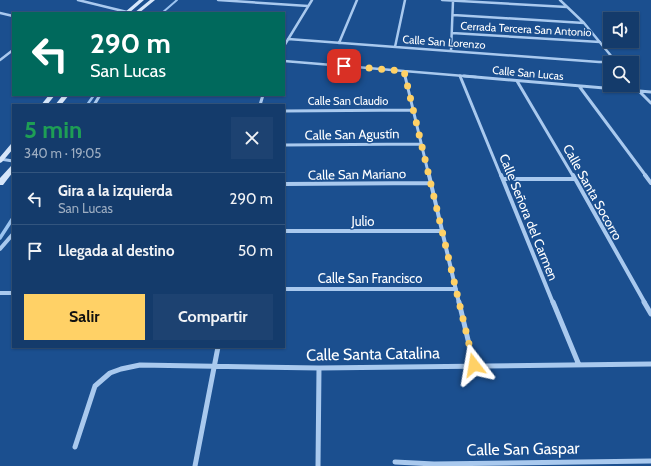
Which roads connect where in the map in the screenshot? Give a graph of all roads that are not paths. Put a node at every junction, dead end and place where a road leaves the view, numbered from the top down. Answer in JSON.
{"nodes":[{"id":1,"x":78,"y":0,"type":"edge"},
{"id":2,"x":142,"y":0,"type":"edge"},
{"id":3,"x":153,"y":0,"type":"edge"},
{"id":4,"x":218,"y":0,"type":"edge"},
{"id":5,"x":312,"y":0,"type":"edge"},
{"id":6,"x":357,"y":0,"type":"edge"},
{"id":7,"x":405,"y":0,"type":"edge"},
{"id":8,"x":442,"y":0,"type":"edge"},
{"id":9,"x":518,"y":0,"type":"edge"},
{"id":10,"x":560,"y":0,"type":"edge"},
{"id":11,"x":453,"y":1,"type":"edge"},
{"id":12,"x":521,"y":5,"type":"junction"},
{"id":13,"x":308,"y":6,"type":"junction"},
{"id":14,"x":567,"y":8,"type":"junction"},
{"id":15,"x":127,"y":12,"type":"edge"},
{"id":16,"x":137,"y":12,"type":"edge"},
{"id":17,"x":0,"y":13,"type":"edge"},
{"id":18,"x":453,"y":15,"type":"junction"},
{"id":19,"x":12,"y":16,"type":"edge"},
{"id":20,"x":584,"y":24,"type":"junction"},
{"id":21,"x":452,"y":33,"type":"junction"},
{"id":22,"x":288,"y":39,"type":"junction"},
{"id":23,"x":600,"y":42,"type":"junction"},
{"id":24,"x":339,"y":43,"type":"junction"},
{"id":25,"x":285,"y":44,"type":"edge"},
{"id":26,"x":395,"y":47,"type":"junction"},
{"id":27,"x":12,"y":51,"type":"edge"},
{"id":28,"x":451,"y":51,"type":"junction"},
{"id":29,"x":0,"y":60,"type":"edge"},
{"id":30,"x":285,"y":61,"type":"edge"},
{"id":31,"x":404,"y":71,"type":"junction"},
{"id":32,"x":460,"y":76,"type":"junction"},
{"id":33,"x":517,"y":81,"type":"junction"},
{"id":34,"x":579,"y":86,"type":"junction"},
{"id":35,"x":640,"y":92,"type":"junction"},
{"id":36,"x":651,"y":92,"type":"edge"},
{"id":37,"x":51,"y":96,"type":"edge"},
{"id":38,"x":65,"y":96,"type":"edge"},
{"id":39,"x":651,"y":103,"type":"edge"},
{"id":40,"x":45,"y":104,"type":"edge"},
{"id":41,"x":59,"y":104,"type":"edge"},
{"id":42,"x":412,"y":110,"type":"junction"},
{"id":43,"x":285,"y":111,"type":"edge"},
{"id":44,"x":421,"y":144,"type":"junction"},
{"id":45,"x":285,"y":145,"type":"edge"},
{"id":46,"x":12,"y":146,"type":"edge"},
{"id":47,"x":0,"y":160,"type":"edge"},
{"id":48,"x":12,"y":161,"type":"edge"},
{"id":49,"x":12,"y":168,"type":"edge"},
{"id":50,"x":649,"y":177,"type":"edge"},
{"id":51,"x":503,"y":179,"type":"junction"},
{"id":52,"x":575,"y":179,"type":"junction"},
{"id":53,"x":0,"y":183,"type":"edge"},
{"id":54,"x":430,"y":183,"type":"junction"},
{"id":55,"x":651,"y":183,"type":"edge"},
{"id":56,"x":285,"y":184,"type":"edge"},
{"id":57,"x":285,"y":231,"type":"edge"},
{"id":58,"x":442,"y":231,"type":"junction"},
{"id":59,"x":12,"y":235,"type":"edge"},
{"id":60,"x":0,"y":249,"type":"edge"},
{"id":61,"x":285,"y":289,"type":"edge"},
{"id":62,"x":456,"y":289,"type":"junction"},
{"id":63,"x":0,"y":293,"type":"edge"},
{"id":64,"x":12,"y":293,"type":"edge"},
{"id":65,"x":651,"y":314,"type":"edge"},
{"id":66,"x":218,"y":348,"type":"edge"},
{"id":67,"x":651,"y":364,"type":"edge"},
{"id":68,"x":474,"y":365,"type":"junction"},
{"id":69,"x":579,"y":365,"type":"junction"},
{"id":70,"x":214,"y":367,"type":"junction"},
{"id":71,"x":319,"y":368,"type":"junction"},
{"id":72,"x":75,"y":447,"type":"dead end"},
{"id":73,"x":651,"y":461,"type":"edge"},
{"id":74,"x":395,"y":462,"type":"dead end"},
{"id":75,"x":549,"y":464,"type":"edge"},
{"id":76,"x":434,"y":465,"type":"edge"},
{"id":77,"x":195,"y":466,"type":"edge"},
{"id":78,"x":318,"y":466,"type":"edge"}],
"edges":[{"from":1,"to":15,"type":"street"},
{"from":2,"to":15,"type":"main road"},
{"from":3,"to":16,"type":"main road"},
{"from":4,"to":13,"type":"street"},
{"from":5,"to":13,"type":"street"},
{"from":6,"to":24,"type":"street"},
{"from":7,"to":26,"type":"street"},
{"from":8,"to":11,"type":"street"},
{"from":9,"to":12,"type":"street"},
{"from":10,"to":14,"type":"street"},
{"from":11,"to":12,"type":"street"},
{"from":11,"to":18,"type":"street"},
{"from":12,"to":14,"type":"street"},
{"from":13,"to":22,"type":"street"},
{"from":14,"to":20,"type":"street"},
{"from":17,"to":19,"type":"street"},
{"from":18,"to":20,"type":"street"},
{"from":18,"to":21,"type":"street"},
{"from":20,"to":23,"type":"street"},
{"from":21,"to":23,"type":"street","name":"Cerrada Tercera San Antonio"},
{"from":21,"to":28,"type":"street"},
{"from":22,"to":24,"type":"street","name":"Calle San Lorenzo"},
{"from":22,"to":25,"type":"street"},
{"from":23,"to":28,"type":"street","name":"Calle San Lorenzo"},
{"from":24,"to":26,"type":"street","name":"Calle San Lorenzo"},
{"from":26,"to":28,"type":"street","name":"Calle San Lorenzo"},
{"from":27,"to":29,"type":"street"},
{"from":30,"to":31,"type":"street","name":"Calle San Lucas"},
{"from":31,"to":32,"type":"street","name":"Calle San Lucas"},
{"from":31,"to":42,"type":"street"},
{"from":32,"to":33,"type":"street","name":"Calle San Lucas"},
{"from":32,"to":51,"type":"street","name":"Calle Señora del Carmen"},
{"from":33,"to":34,"type":"street","name":"Calle San Lucas"},
{"from":33,"to":52,"type":"street","name":"Calle Santa Socorro"},
{"from":34,"to":35,"type":"street","name":"Calle San Lucas"},
{"from":34,"to":50,"type":"street"},
{"from":35,"to":36,"type":"street","name":"Calle San Lucas"},
{"from":35,"to":39,"type":"street"},
{"from":37,"to":40,"type":"main road"},
{"from":38,"to":41,"type":"main road"},
{"from":42,"to":43,"type":"street","name":"Calle San Claudio"},
{"from":42,"to":44,"type":"street"},
{"from":44,"to":45,"type":"street","name":"Calle San Agustín"},
{"from":44,"to":54,"type":"street"},
{"from":46,"to":47,"type":"main road"},
{"from":47,"to":48,"type":"street"},
{"from":49,"to":53,"type":"main road"},
{"from":50,"to":55,"type":"street"},
{"from":51,"to":52,"type":"street"},
{"from":51,"to":69,"type":"street","name":"Calle Señora del Carmen"},
{"from":52,"to":65,"type":"street","name":"Calle Santa Socorro"},
{"from":54,"to":56,"type":"street","name":"Calle San Mariano"},
{"from":54,"to":58,"type":"street"},
{"from":57,"to":58,"type":"street","name":"Julio"},
{"from":58,"to":62,"type":"street"},
{"from":59,"to":60,"type":"street"},
{"from":61,"to":62,"type":"street","name":"Calle San Francisco"},
{"from":62,"to":68,"type":"street"},
{"from":63,"to":64,"type":"street"},
{"from":66,"to":70,"type":"street"},
{"from":67,"to":69,"type":"street","name":"Calle Santa Catalina"},
{"from":68,"to":69,"type":"street","name":"Calle Santa Catalina"},
{"from":68,"to":71,"type":"street","name":"Calle Santa Catalina"},
{"from":70,"to":71,"type":"street","name":"Calle Santa Catalina"},
{"from":70,"to":72,"type":"street","name":"Calle Santa Catalina"},
{"from":70,"to":77,"type":"street"},
{"from":71,"to":78,"type":"street"},
{"from":73,"to":75,"type":"street","name":"Calle San Gaspar"},
{"from":74,"to":76,"type":"street","name":"Calle San Gaspar"},
{"from":75,"to":76,"type":"street","name":"Calle San Gaspar"}]}
